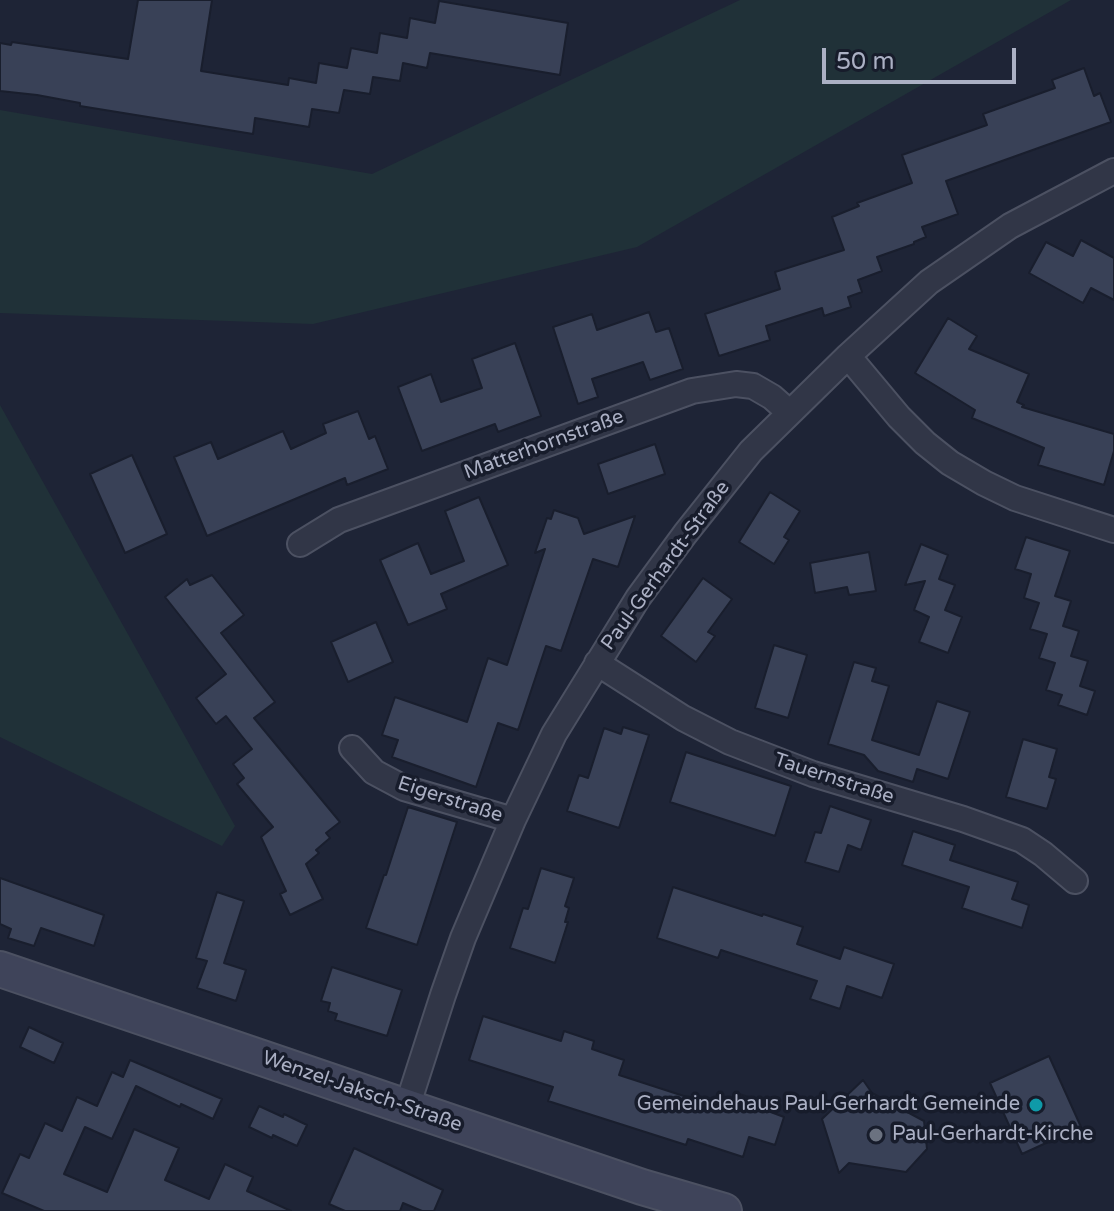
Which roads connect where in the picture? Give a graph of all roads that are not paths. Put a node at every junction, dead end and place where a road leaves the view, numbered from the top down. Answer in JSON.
{"nodes":[{"id":1,"x":1114,"y":171,"type":"edge"},
{"id":2,"x":848,"y":356,"type":"junction"},
{"id":3,"x":789,"y":412,"type":"junction"},
{"id":4,"x":1114,"y":530,"type":"edge"},
{"id":5,"x":300,"y":544,"type":"dead end"},
{"id":6,"x":597,"y":663,"type":"junction"},
{"id":7,"x":352,"y":748,"type":"dead end"},
{"id":8,"x":513,"y":820,"type":"junction"},
{"id":9,"x":1075,"y":881,"type":"dead end"},
{"id":10,"x":0,"y":969,"type":"edge"},
{"id":11,"x":407,"y":1107,"type":"junction"},
{"id":12,"x":724,"y":1211,"type":"edge"}],
"edges":[{"from":1,"to":2,"type":"street","name":"Paul-Gerhardt-Straße"},
{"from":2,"to":3,"type":"street","name":"Paul-Gerhardt-Straße"},
{"from":2,"to":4,"type":"street"},
{"from":3,"to":5,"type":"street","name":"Matterhornstraße"},
{"from":3,"to":6,"type":"street","name":"Paul-Gerhardt-Straße"},
{"from":6,"to":8,"type":"street","name":"Paul-Gerhardt-Straße"},
{"from":6,"to":9,"type":"street","name":"Tauernstraße"},
{"from":7,"to":8,"type":"street","name":"Eigerstraße"},
{"from":8,"to":11,"type":"street","name":"Paul-Gerhardt-Straße"},
{"from":10,"to":11,"type":"street","name":"Wenzel-Jaksch-Straße"},
{"from":11,"to":12,"type":"street","name":"Wenzel-Jaksch-Straße"}]}
